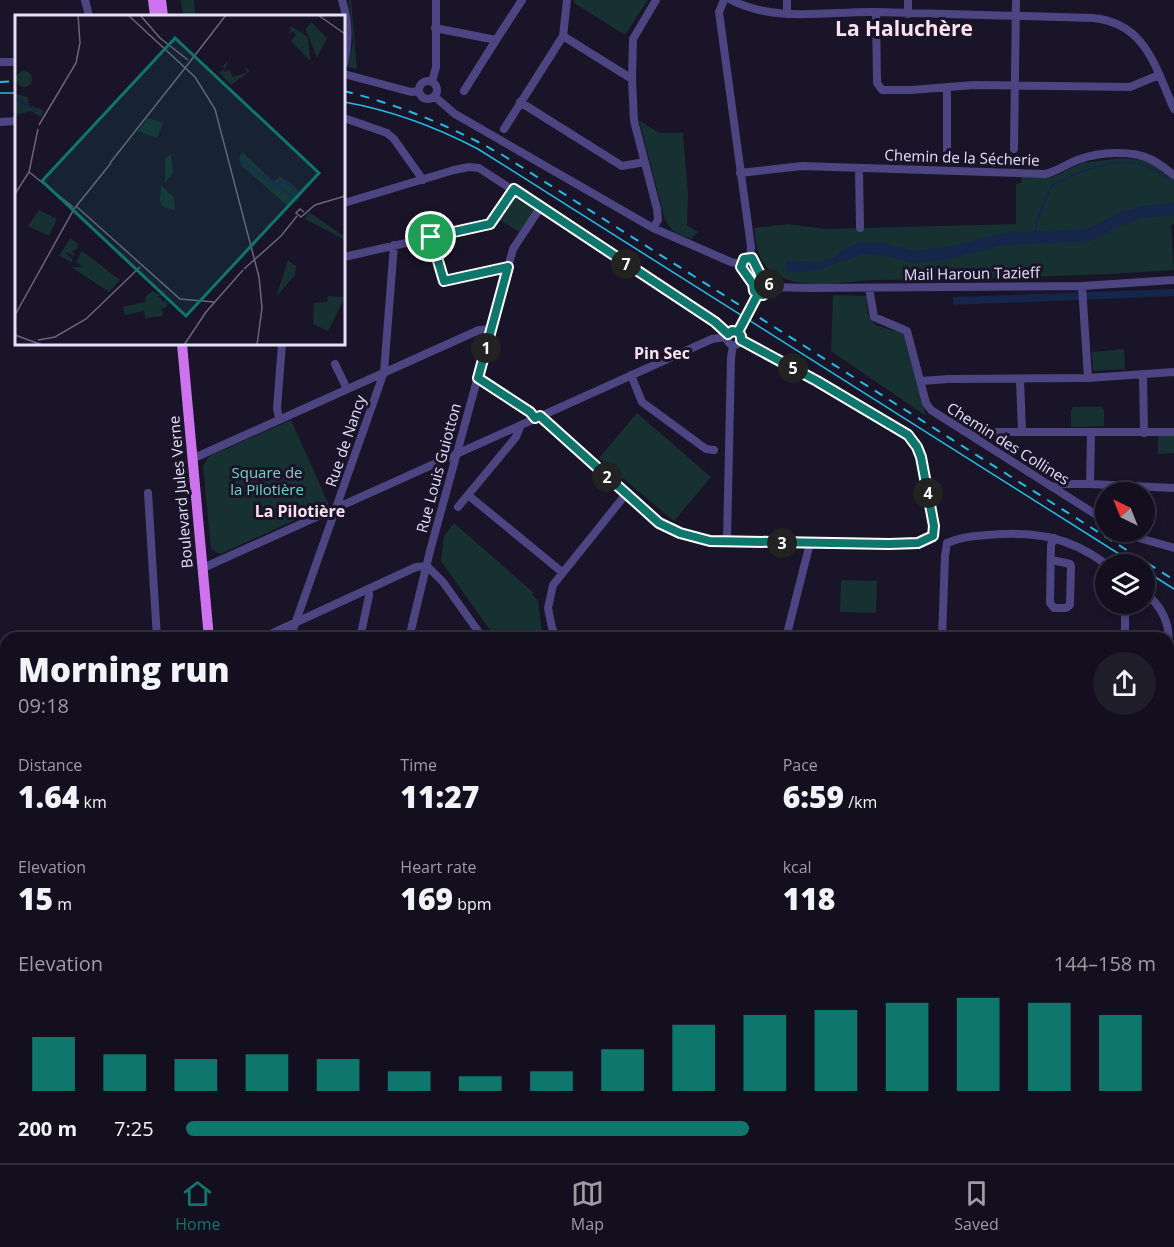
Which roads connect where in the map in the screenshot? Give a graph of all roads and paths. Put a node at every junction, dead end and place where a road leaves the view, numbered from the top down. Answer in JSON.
{"nodes":[{"id":1,"x":85,"y":0,"type":"edge"},
{"id":2,"x":153,"y":0,"type":"edge"},
{"id":3,"x":160,"y":0,"type":"edge"},
{"id":4,"x":342,"y":0,"type":"edge"},
{"id":5,"x":436,"y":0,"type":"edge"},
{"id":6,"x":522,"y":0,"type":"edge"},
{"id":7,"x":567,"y":0,"type":"edge"},
{"id":8,"x":656,"y":0,"type":"edge"},
{"id":9,"x":724,"y":0,"type":"edge"},
{"id":10,"x":731,"y":0,"type":"edge"},
{"id":11,"x":787,"y":0,"type":"edge"},
{"id":12,"x":908,"y":0,"type":"edge"},
{"id":13,"x":1016,"y":0,"type":"edge"},
{"id":14,"x":876,"y":12,"type":"junction"},
{"id":15,"x":787,"y":14,"type":"junction"},
{"id":16,"x":908,"y":14,"type":"junction"},
{"id":17,"x":89,"y":15,"type":"edge"},
{"id":18,"x":155,"y":15,"type":"edge"},
{"id":19,"x":162,"y":15,"type":"edge"},
{"id":20,"x":1016,"y":15,"type":"junction"},
{"id":21,"x":435,"y":27,"type":"junction"},
{"id":22,"x":563,"y":36,"type":"junction"},
{"id":23,"x":496,"y":40,"type":"junction"},
{"id":24,"x":345,"y":59,"type":"edge"},
{"id":25,"x":345,"y":74,"type":"edge"},
{"id":26,"x":1159,"y":75,"type":"junction"},
{"id":27,"x":632,"y":79,"type":"junction"},
{"id":28,"x":432,"y":82,"type":"junction"},
{"id":29,"x":1016,"y":85,"type":"junction"},
{"id":30,"x":947,"y":87,"type":"junction"},
{"id":31,"x":419,"y":91,"type":"junction"},
{"id":32,"x":464,"y":91,"type":"dead end"},
{"id":33,"x":434,"y":96,"type":"junction"},
{"id":34,"x":520,"y":102,"type":"junction"},
{"id":35,"x":1174,"y":109,"type":"edge"},
{"id":36,"x":345,"y":118,"type":"edge"},
{"id":37,"x":15,"y":121,"type":"edge"},
{"id":38,"x":0,"y":122,"type":"edge"},
{"id":39,"x":504,"y":129,"type":"dead end"},
{"id":40,"x":1014,"y":149,"type":"dead end"},
{"id":41,"x":947,"y":156,"type":"dead end"},
{"id":42,"x":645,"y":162,"type":"junction"},
{"id":43,"x":859,"y":169,"type":"junction"},
{"id":44,"x":740,"y":173,"type":"junction"},
{"id":45,"x":1174,"y":175,"type":"edge"},
{"id":46,"x":423,"y":180,"type":"junction"},
{"id":47,"x":514,"y":189,"type":"junction"},
{"id":48,"x":345,"y":203,"type":"edge"},
{"id":49,"x":540,"y":208,"type":"junction"},
{"id":50,"x":653,"y":228,"type":"junction"},
{"id":51,"x":860,"y":228,"type":"dead end"},
{"id":52,"x":431,"y":237,"type":"junction"},
{"id":53,"x":394,"y":245,"type":"junction"},
{"id":54,"x":345,"y":257,"type":"edge"},
{"id":55,"x":750,"y":257,"type":"junction"},
{"id":56,"x":741,"y":264,"type":"junction"},
{"id":57,"x":756,"y":266,"type":"junction"},
{"id":58,"x":508,"y":267,"type":"junction"},
{"id":59,"x":746,"y":273,"type":"junction"},
{"id":60,"x":762,"y":278,"type":"junction"},
{"id":61,"x":1174,"y":280,"type":"edge"},
{"id":62,"x":753,"y":284,"type":"junction"},
{"id":63,"x":770,"y":286,"type":"junction"},
{"id":64,"x":1082,"y":286,"type":"junction"},
{"id":65,"x":869,"y":288,"type":"junction"},
{"id":66,"x":758,"y":294,"type":"junction"},
{"id":67,"x":491,"y":330,"type":"junction"},
{"id":68,"x":727,"y":335,"type":"junction"},
{"id":69,"x":737,"y":339,"type":"junction"},
{"id":70,"x":182,"y":345,"type":"edge"},
{"id":71,"x":282,"y":345,"type":"edge"},
{"id":72,"x":335,"y":364,"type":"dead end"},
{"id":73,"x":384,"y":372,"type":"junction"},
{"id":74,"x":1174,"y":372,"type":"edge"},
{"id":75,"x":631,"y":375,"type":"junction"},
{"id":76,"x":1143,"y":375,"type":"junction"},
{"id":77,"x":478,"y":378,"type":"junction"},
{"id":78,"x":1088,"y":378,"type":"junction"},
{"id":79,"x":1020,"y":379,"type":"junction"},
{"id":80,"x":921,"y":381,"type":"junction"},
{"id":81,"x":347,"y":389,"type":"junction"},
{"id":82,"x":537,"y":417,"type":"junction"},
{"id":83,"x":279,"y":419,"type":"junction"},
{"id":84,"x":520,"y":425,"type":"junction"},
{"id":85,"x":965,"y":432,"type":"junction"},
{"id":86,"x":1022,"y":432,"type":"junction"},
{"id":87,"x":1091,"y":432,"type":"junction"},
{"id":88,"x":1174,"y":432,"type":"edge"},
{"id":89,"x":1144,"y":433,"type":"junction"},
{"id":90,"x":714,"y":450,"type":"dead end"},
{"id":91,"x":457,"y":454,"type":"junction"},
{"id":92,"x":194,"y":458,"type":"junction"},
{"id":93,"x":1090,"y":484,"type":"junction"},
{"id":94,"x":1052,"y":487,"type":"junction"},
{"id":95,"x":1174,"y":488,"type":"edge"},
{"id":96,"x":148,"y":493,"type":"dead end"},
{"id":97,"x":626,"y":494,"type":"junction"},
{"id":98,"x":468,"y":495,"type":"junction"},
{"id":99,"x":337,"y":507,"type":"junction"},
{"id":100,"x":458,"y":507,"type":"dead end"},
{"id":101,"x":1095,"y":514,"type":"edge"},
{"id":102,"x":933,"y":536,"type":"junction"},
{"id":103,"x":1054,"y":538,"type":"junction"},
{"id":104,"x":727,"y":540,"type":"junction"},
{"id":105,"x":1153,"y":542,"type":"edge"},
{"id":106,"x":810,"y":543,"type":"junction"},
{"id":107,"x":947,"y":543,"type":"junction"},
{"id":108,"x":1174,"y":548,"type":"edge"},
{"id":109,"x":1095,"y":557,"type":"edge"},
{"id":110,"x":1052,"y":560,"type":"junction"},
{"id":111,"x":427,"y":566,"type":"junction"},
{"id":112,"x":203,"y":568,"type":"junction"},
{"id":113,"x":562,"y":572,"type":"junction"},
{"id":114,"x":369,"y":589,"type":"junction"},
{"id":115,"x":1155,"y":602,"type":"edge"},
{"id":116,"x":1125,"y":614,"type":"edge"},
{"id":117,"x":296,"y":621,"type":"junction"},
{"id":118,"x":157,"y":632,"type":"edge"},
{"id":119,"x":208,"y":632,"type":"edge"},
{"id":120,"x":274,"y":632,"type":"edge"},
{"id":121,"x":292,"y":632,"type":"edge"},
{"id":122,"x":361,"y":632,"type":"edge"},
{"id":123,"x":410,"y":632,"type":"edge"},
{"id":124,"x":479,"y":632,"type":"edge"},
{"id":125,"x":555,"y":632,"type":"edge"},
{"id":126,"x":788,"y":632,"type":"edge"},
{"id":127,"x":942,"y":632,"type":"edge"},
{"id":128,"x":1125,"y":632,"type":"edge"},
{"id":129,"x":1169,"y":632,"type":"edge"}],
"edges":[{"from":1,"to":17,"type":"street"},
{"from":2,"to":18,"type":"main road"},
{"from":3,"to":19,"type":"main road"},
{"from":4,"to":24,"type":"street"},
{"from":5,"to":21,"type":"street"},
{"from":6,"to":23,"type":"street"},
{"from":7,"to":22,"type":"street"},
{"from":8,"to":27,"type":"street"},
{"from":9,"to":44,"type":"street"},
{"from":10,"to":15,"type":"street"},
{"from":11,"to":15,"type":"street"},
{"from":12,"to":16,"type":"street"},
{"from":13,"to":20,"type":"street"},
{"from":14,"to":15,"type":"street"},
{"from":14,"to":16,"type":"street"},
{"from":14,"to":30,"type":"street"},
{"from":16,"to":20,"type":"street"},
{"from":20,"to":26,"type":"street"},
{"from":20,"to":29,"type":"street"},
{"from":21,"to":23,"type":"street"},
{"from":21,"to":28,"type":"street"},
{"from":22,"to":27,"type":"street"},
{"from":22,"to":34,"type":"street"},
{"from":23,"to":32,"type":"street"},
{"from":25,"to":31,"type":"street"},
{"from":26,"to":29,"type":"street"},
{"from":26,"to":35,"type":"street"},
{"from":27,"to":42,"type":"street"},
{"from":28,"to":31,"type":"street"},
{"from":28,"to":33,"type":"street"},
{"from":29,"to":30,"type":"street"},
{"from":29,"to":40,"type":"street"},
{"from":30,"to":41,"type":"street"},
{"from":31,"to":33,"type":"street"},
{"from":33,"to":50,"type":"street"},
{"from":34,"to":39,"type":"street"},
{"from":34,"to":42,"type":"street"},
{"from":36,"to":46,"type":"street"},
{"from":37,"to":38,"type":"street"},
{"from":42,"to":50,"type":"street"},
{"from":43,"to":44,"type":"street","name":"Chemin de la Sécherie"},
{"from":43,"to":45,"type":"street","name":"Chemin de la Sécherie"},
{"from":43,"to":51,"type":"street"},
{"from":44,"to":55,"type":"street"},
{"from":46,"to":47,"type":"street"},
{"from":46,"to":48,"type":"street"},
{"from":47,"to":49,"type":"street"},
{"from":47,"to":52,"type":"street"},
{"from":49,"to":58,"type":"street","name":"Rue Louis Guiotton"},
{"from":49,"to":68,"type":"street"},
{"from":50,"to":56,"type":"street"},
{"from":52,"to":53,"type":"street"},
{"from":52,"to":58,"type":"street"},
{"from":53,"to":54,"type":"street"},
{"from":53,"to":73,"type":"street","name":"Rue de Nancy"},
{"from":55,"to":56,"type":"street"},
{"from":55,"to":57,"type":"street"},
{"from":56,"to":59,"type":"street"},
{"from":57,"to":59,"type":"street"},
{"from":57,"to":60,"type":"street"},
{"from":58,"to":67,"type":"street","name":"Rue Louis Guiotton"},
{"from":59,"to":62,"type":"street"},
{"from":60,"to":62,"type":"street"},
{"from":60,"to":63,"type":"street"},
{"from":61,"to":64,"type":"street","name":"Mail Haroun Tazieff"},
{"from":62,"to":66,"type":"street"},
{"from":63,"to":65,"type":"street","name":"Mail Haroun Tazieff"},
{"from":63,"to":66,"type":"street"},
{"from":64,"to":65,"type":"street","name":"Mail Haroun Tazieff"},
{"from":64,"to":78,"type":"street"},
{"from":65,"to":80,"type":"street","name":"Chemin des Collines"},
{"from":66,"to":69,"type":"street"},
{"from":67,"to":73,"type":"street"},
{"from":67,"to":77,"type":"street","name":"Rue Louis Guiotton"},
{"from":68,"to":69,"type":"street"},
{"from":68,"to":75,"type":"street"},
{"from":69,"to":102,"type":"street"},
{"from":69,"to":104,"type":"street"},
{"from":70,"to":92,"type":"main road","name":"Boulevard Jules Verne"},
{"from":71,"to":83,"type":"street"},
{"from":72,"to":81,"type":"street"},
{"from":73,"to":81,"type":"street"},
{"from":73,"to":99,"type":"street","name":"Rue de Nancy"},
{"from":74,"to":76,"type":"street"},
{"from":75,"to":82,"type":"street"},
{"from":75,"to":90,"type":"street"},
{"from":76,"to":78,"type":"street"},
{"from":76,"to":89,"type":"street"},
{"from":77,"to":82,"type":"street"},
{"from":77,"to":91,"type":"street","name":"Rue Louis Guiotton"},
{"from":78,"to":79,"type":"street"},
{"from":79,"to":80,"type":"street"},
{"from":79,"to":86,"type":"street"},
{"from":80,"to":85,"type":"street","name":"Chemin des Collines"},
{"from":81,"to":83,"type":"street"},
{"from":82,"to":84,"type":"street"},
{"from":82,"to":97,"type":"street"},
{"from":83,"to":92,"type":"street"},
{"from":84,"to":91,"type":"street"},
{"from":84,"to":98,"type":"street"},
{"from":85,"to":86,"type":"street"},
{"from":85,"to":94,"type":"street","name":"Chemin des Collines"},
{"from":86,"to":87,"type":"street"},
{"from":87,"to":89,"type":"street"},
{"from":87,"to":93,"type":"street"},
{"from":88,"to":89,"type":"street"},
{"from":91,"to":99,"type":"street"},
{"from":91,"to":111,"type":"street","name":"Rue Louis Guiotton"},
{"from":92,"to":112,"type":"main road","name":"Boulevard Jules Verne"},
{"from":93,"to":94,"type":"street"},
{"from":93,"to":95,"type":"street"},
{"from":94,"to":101,"type":"street","name":"Chemin des Collines"},
{"from":96,"to":118,"type":"street"},
{"from":97,"to":104,"type":"street"},
{"from":97,"to":113,"type":"street"},
{"from":98,"to":100,"type":"street"},
{"from":98,"to":113,"type":"street"},
{"from":99,"to":112,"type":"street"},
{"from":99,"to":117,"type":"street","name":"Rue de Nancy"},
{"from":102,"to":106,"type":"street"},
{"from":102,"to":107,"type":"street"},
{"from":103,"to":107,"type":"street"},
{"from":103,"to":109,"type":"street"},
{"from":103,"to":110,"type":"street"},
{"from":104,"to":106,"type":"street"},
{"from":105,"to":108,"type":"street"},
{"from":106,"to":126,"type":"street"},
{"from":107,"to":127,"type":"street"},
{"from":110,"to":110,"type":"street"},
{"from":111,"to":114,"type":"street"},
{"from":111,"to":123,"type":"street","name":"Rue Louis Guiotton"},
{"from":111,"to":124,"type":"street"},
{"from":112,"to":119,"type":"main road","name":"Boulevard Jules Verne"},
{"from":113,"to":125,"type":"street"},
{"from":114,"to":117,"type":"street"},
{"from":114,"to":122,"type":"street"},
{"from":115,"to":129,"type":"street"},
{"from":116,"to":128,"type":"street"},
{"from":117,"to":120,"type":"street"},
{"from":117,"to":121,"type":"street","name":"Rue de Nancy"}]}
